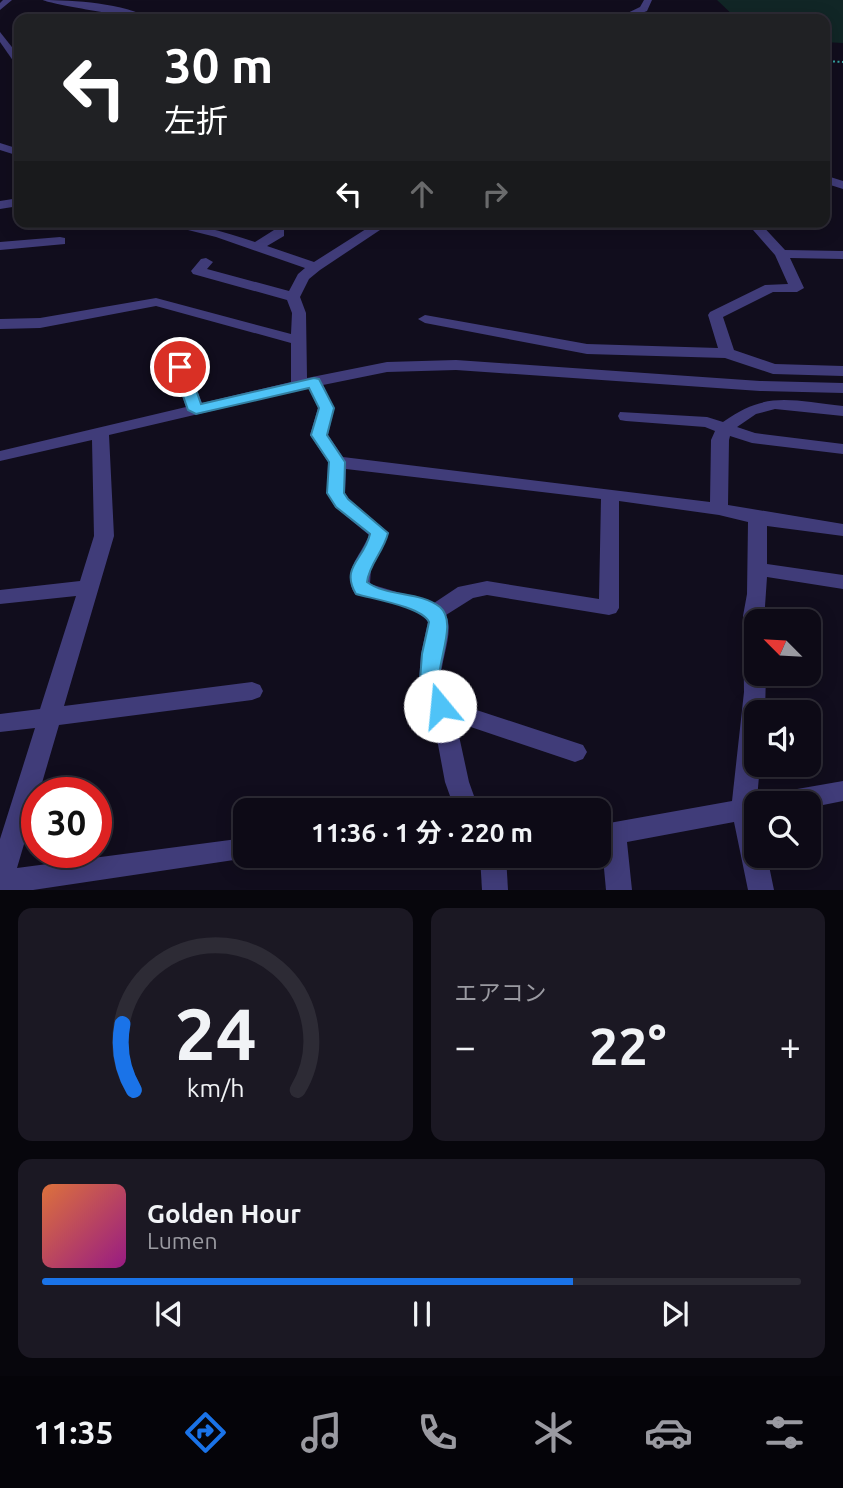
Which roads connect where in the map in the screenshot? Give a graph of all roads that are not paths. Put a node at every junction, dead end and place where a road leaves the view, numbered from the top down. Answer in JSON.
{"nodes":[{"id":1,"x":8,"y":0,"type":"edge"},
{"id":2,"x":47,"y":0,"type":"edge"},
{"id":3,"x":648,"y":0,"type":"edge"},
{"id":4,"x":0,"y":7,"type":"edge"},
{"id":5,"x":132,"y":14,"type":"edge"},
{"id":6,"x":632,"y":14,"type":"edge"},
{"id":7,"x":0,"y":35,"type":"edge"},
{"id":8,"x":8,"y":47,"type":"junction"},
{"id":9,"x":14,"y":55,"type":"edge"},
{"id":10,"x":3,"y":62,"type":"dead end"},
{"id":11,"x":210,"y":228,"type":"edge"},
{"id":12,"x":371,"y":228,"type":"edge"},
{"id":13,"x":757,"y":228,"type":"edge"},
{"id":14,"x":279,"y":233,"type":"dead end"},
{"id":15,"x":60,"y":240,"type":"dead end"},
{"id":16,"x":0,"y":246,"type":"edge"},
{"id":17,"x":256,"y":247,"type":"junction"},
{"id":18,"x":781,"y":254,"type":"junction"},
{"id":19,"x":843,"y":256,"type":"edge"},
{"id":20,"x":206,"y":262,"type":"dead end"},
{"id":21,"x":315,"y":267,"type":"junction"},
{"id":22,"x":293,"y":297,"type":"junction"},
{"id":23,"x":425,"y":318,"type":"dead end"},
{"id":24,"x":0,"y":324,"type":"edge"},
{"id":25,"x":300,"y":341,"type":"junction"},
{"id":26,"x":727,"y":353,"type":"junction"},
{"id":27,"x":180,"y":367,"type":"dead end"},
{"id":28,"x":843,"y":371,"type":"edge"},
{"id":29,"x":307,"y":383,"type":"junction"},
{"id":30,"x":843,"y":388,"type":"edge"},
{"id":31,"x":196,"y":410,"type":"junction"},
{"id":32,"x":843,"y":411,"type":"edge"},
{"id":33,"x":626,"y":416,"type":"dead end"},
{"id":34,"x":725,"y":428,"type":"junction"},
{"id":35,"x":100,"y":433,"type":"junction"},
{"id":36,"x":843,"y":449,"type":"edge"},
{"id":37,"x":0,"y":456,"type":"edge"},
{"id":38,"x":337,"y":462,"type":"junction"},
{"id":39,"x":610,"y":494,"type":"junction"},
{"id":40,"x":719,"y":509,"type":"junction"},
{"id":41,"x":758,"y":518,"type":"junction"},
{"id":42,"x":843,"y":530,"type":"edge"},
{"id":43,"x":757,"y":569,"type":"junction"},
{"id":44,"x":843,"y":582,"type":"edge"},
{"id":45,"x":88,"y":587,"type":"junction"},
{"id":46,"x":0,"y":597,"type":"edge"},
{"id":47,"x":435,"y":613,"type":"junction"},
{"id":48,"x":252,"y":691,"type":"dead end"},
{"id":49,"x":440,"y":706,"type":"junction"},
{"id":50,"x":47,"y":717,"type":"junction"},
{"id":51,"x":0,"y":723,"type":"edge"},
{"id":52,"x":575,"y":752,"type":"dead end"},
{"id":53,"x":751,"y":791,"type":"edge"},
{"id":54,"x":843,"y":791,"type":"edge"},
{"id":55,"x":821,"y":795,"type":"edge"},
{"id":56,"x":463,"y":798,"type":"edge"},
{"id":57,"x":744,"y":810,"type":"edge"},
{"id":58,"x":611,"y":833,"type":"edge"},
{"id":59,"x":233,"y":851,"type":"edge"},
{"id":60,"x":611,"y":856,"type":"edge"},
{"id":61,"x":494,"y":868,"type":"edge"},
{"id":62,"x":758,"y":868,"type":"edge"},
{"id":63,"x":0,"y":882,"type":"edge"},
{"id":64,"x":495,"y":890,"type":"edge"},
{"id":65,"x":619,"y":890,"type":"edge"},
{"id":66,"x":761,"y":890,"type":"edge"}],
"edges":[{"from":1,"to":4,"type":"street"},
{"from":2,"to":5,"type":"street"},
{"from":3,"to":6,"type":"street"},
{"from":7,"to":8,"type":"street"},
{"from":8,"to":9,"type":"street"},
{"from":8,"to":10,"type":"street"},
{"from":11,"to":17,"type":"street"},
{"from":12,"to":21,"type":"street"},
{"from":13,"to":18,"type":"street"},
{"from":14,"to":17,"type":"street"},
{"from":15,"to":16,"type":"street"},
{"from":17,"to":21,"type":"street"},
{"from":18,"to":19,"type":"street"},
{"from":18,"to":26,"type":"street"},
{"from":20,"to":22,"type":"street"},
{"from":21,"to":22,"type":"street"},
{"from":22,"to":25,"type":"street"},
{"from":23,"to":26,"type":"street"},
{"from":24,"to":25,"type":"street"},
{"from":25,"to":29,"type":"street"},
{"from":26,"to":28,"type":"street"},
{"from":27,"to":31,"type":"street"},
{"from":29,"to":30,"type":"street"},
{"from":29,"to":31,"type":"street"},
{"from":29,"to":38,"type":"street"},
{"from":31,"to":35,"type":"street"},
{"from":32,"to":34,"type":"street"},
{"from":33,"to":34,"type":"street"},
{"from":34,"to":36,"type":"street"},
{"from":34,"to":40,"type":"street"},
{"from":35,"to":37,"type":"street"},
{"from":35,"to":45,"type":"street"},
{"from":38,"to":39,"type":"street"},
{"from":38,"to":47,"type":"street"},
{"from":39,"to":40,"type":"street"},
{"from":39,"to":47,"type":"street"},
{"from":40,"to":41,"type":"street"},
{"from":41,"to":42,"type":"street"},
{"from":41,"to":43,"type":"street"},
{"from":43,"to":44,"type":"street"},
{"from":43,"to":53,"type":"street"},
{"from":45,"to":46,"type":"street"},
{"from":45,"to":50,"type":"street"},
{"from":47,"to":49,"type":"street"},
{"from":48,"to":50,"type":"street"},
{"from":49,"to":52,"type":"street"},
{"from":49,"to":56,"type":"street"},
{"from":50,"to":51,"type":"street"},
{"from":50,"to":63,"type":"street"},
{"from":54,"to":55,"type":"street"},
{"from":57,"to":58,"type":"street"},
{"from":59,"to":63,"type":"street"},
{"from":60,"to":65,"type":"street"},
{"from":61,"to":64,"type":"street"},
{"from":62,"to":66,"type":"street"}]}
